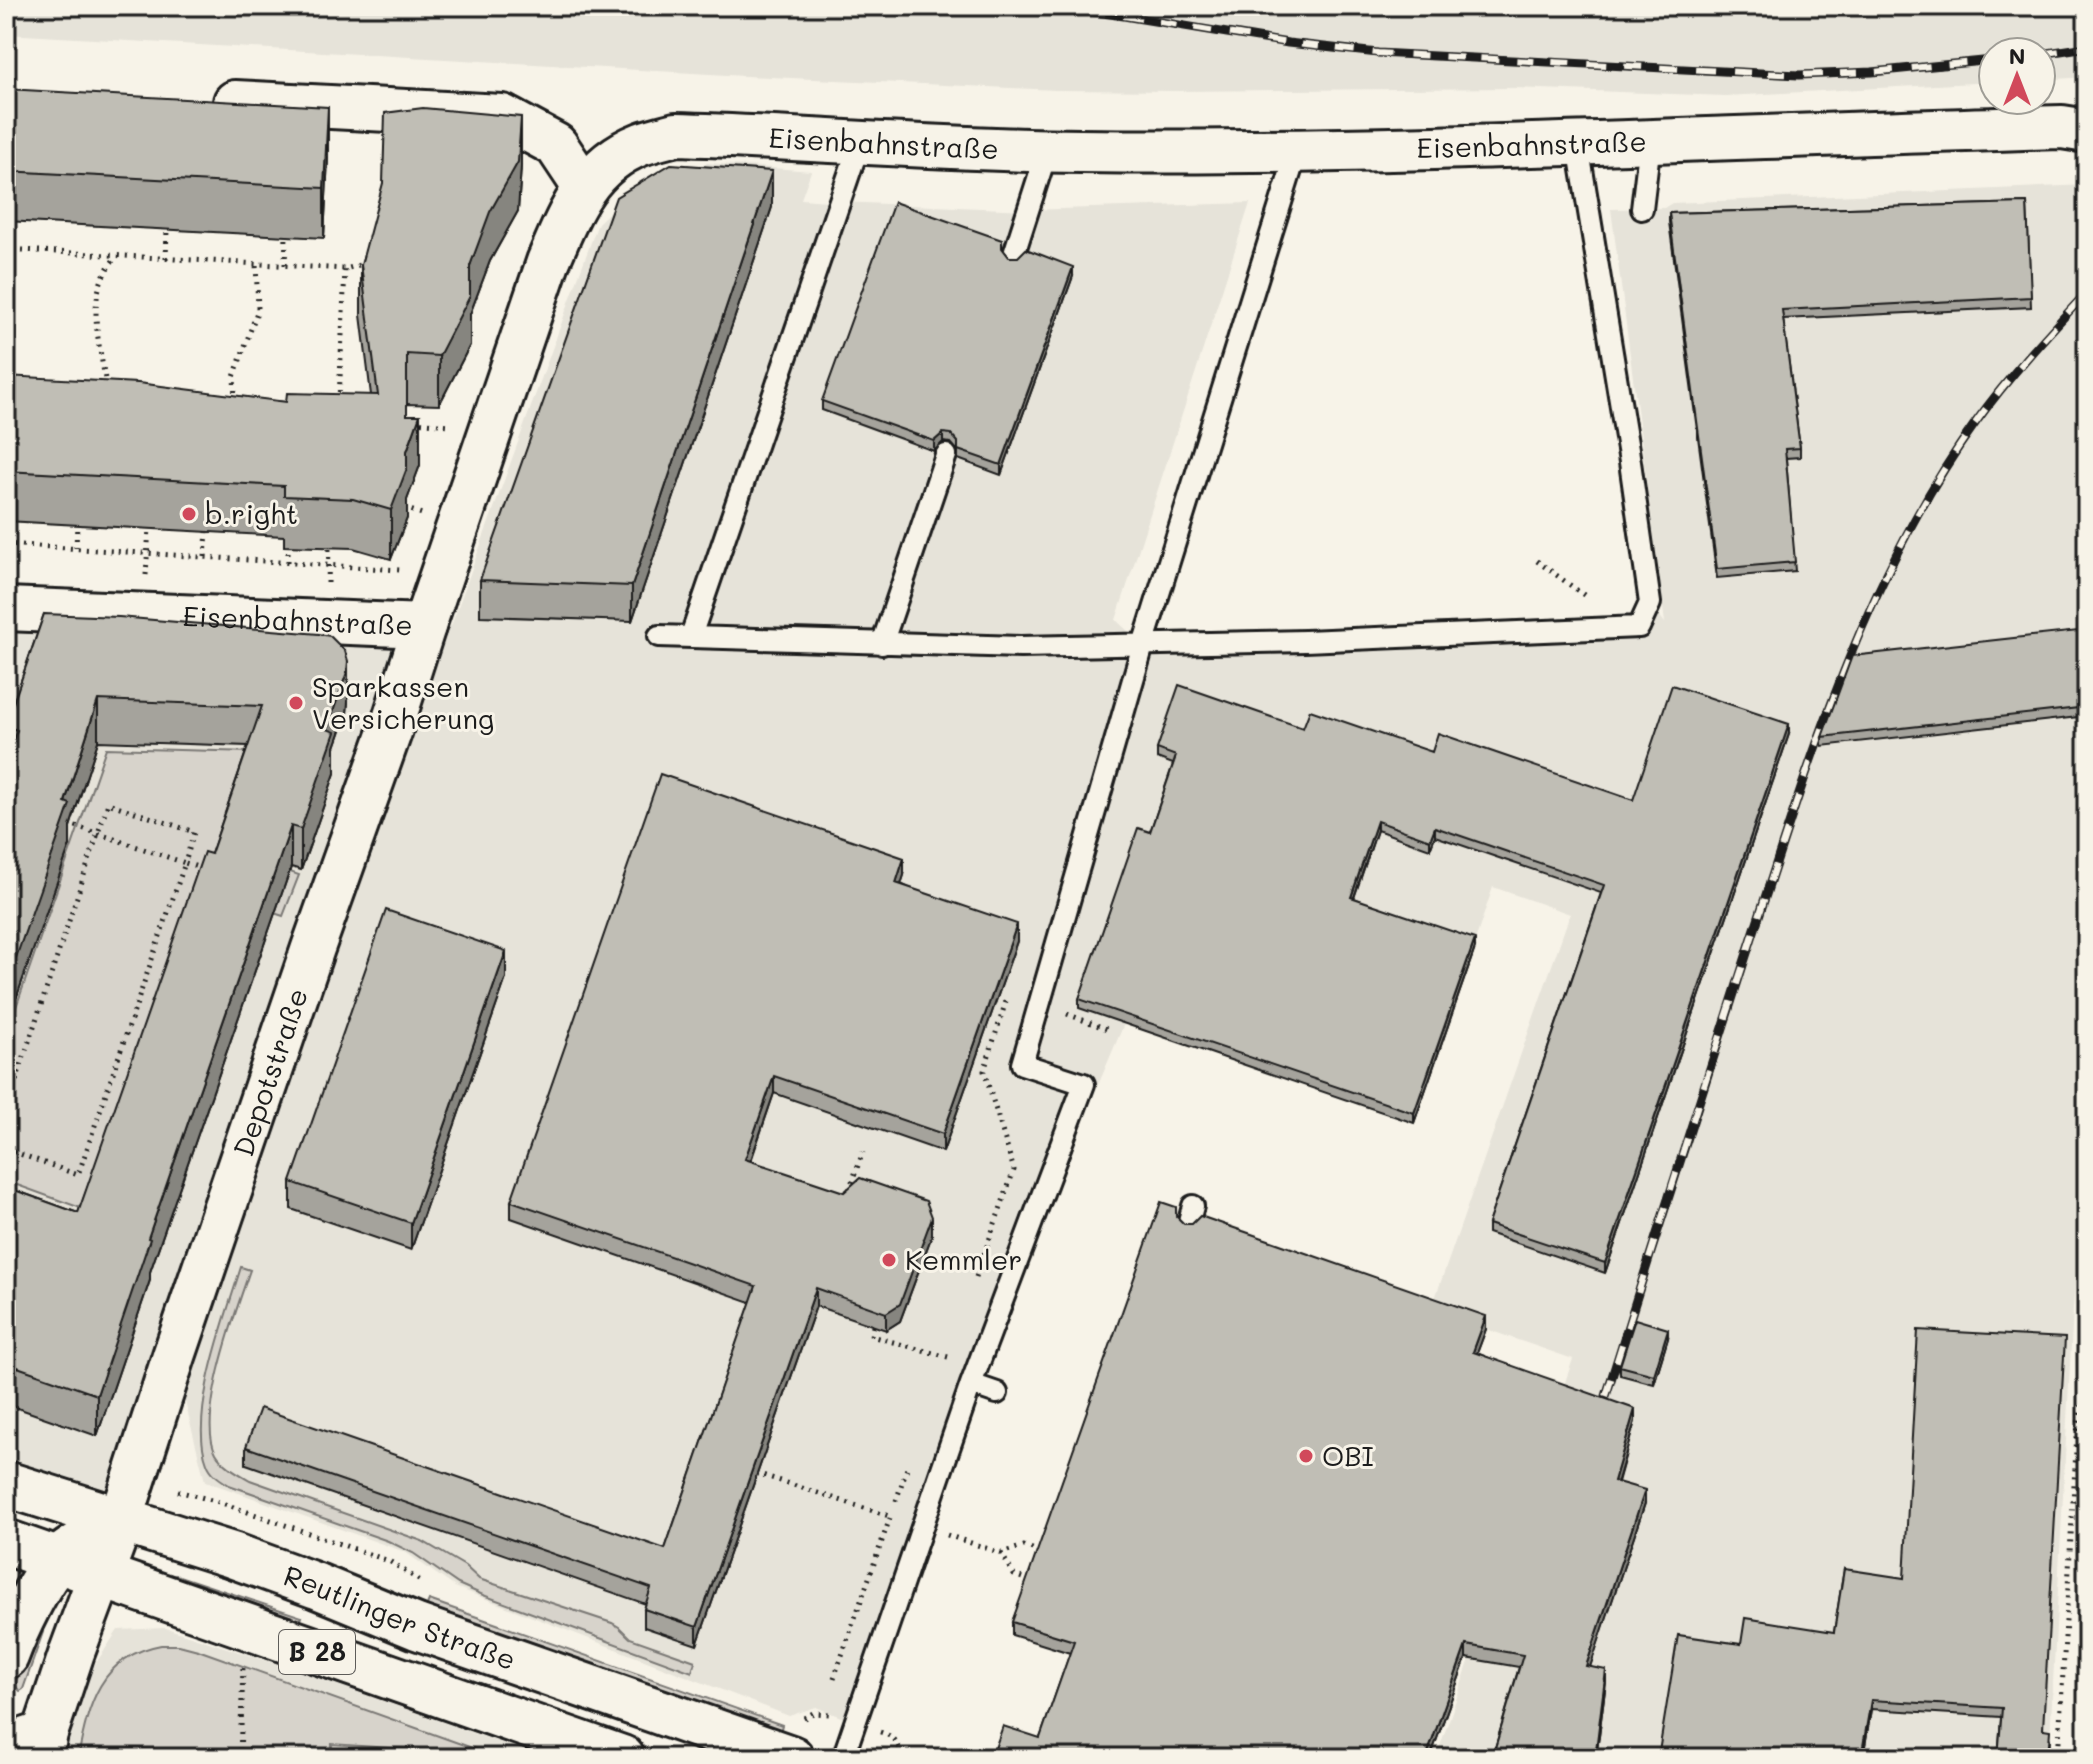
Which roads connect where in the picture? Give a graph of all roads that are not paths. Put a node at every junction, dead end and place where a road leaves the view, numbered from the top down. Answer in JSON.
{"nodes":[{"id":1,"x":192,"y":100,"type":"edge"},
{"id":2,"x":2087,"y":131,"type":"edge"},
{"id":3,"x":860,"y":142,"type":"junction"},
{"id":4,"x":1650,"y":142,"type":"junction"},
{"id":5,"x":1578,"y":145,"type":"junction"},
{"id":6,"x":1047,"y":151,"type":"junction"},
{"id":7,"x":1297,"y":151,"type":"junction"},
{"id":8,"x":584,"y":187,"type":"junction"},
{"id":9,"x":1642,"y":209,"type":"dead end"},
{"id":10,"x":1014,"y":254,"type":"edge"},
{"id":11,"x":946,"y":455,"type":"dead end"},
{"id":12,"x":8,"y":606,"type":"edge"},
{"id":13,"x":424,"y":626,"type":"junction"},
{"id":14,"x":659,"y":636,"type":"dead end"},
{"id":15,"x":691,"y":636,"type":"junction"},
{"id":16,"x":882,"y":644,"type":"junction"},
{"id":17,"x":1143,"y":645,"type":"junction"},
{"id":18,"x":971,"y":1384,"type":"junction"},
{"id":19,"x":997,"y":1393,"type":"dead end"},
{"id":20,"x":6,"y":1484,"type":"edge"},
{"id":21,"x":121,"y":1520,"type":"junction"},
{"id":22,"x":6,"y":1542,"type":"edge"},
{"id":23,"x":58,"y":1561,"type":"junction"},
{"id":24,"x":101,"y":1575,"type":"junction"},
{"id":25,"x":6,"y":1656,"type":"edge"},
{"id":26,"x":30,"y":1746,"type":"edge"},
{"id":27,"x":622,"y":1758,"type":"edge"},
{"id":28,"x":791,"y":1758,"type":"edge"},
{"id":29,"x":843,"y":1758,"type":"edge"}],
"edges":[{"from":1,"to":8,"type":"street"},
{"from":2,"to":4,"type":"street","name":"Eisenbahnstraße"},
{"from":3,"to":6,"type":"street","name":"Eisenbahnstraße"},
{"from":3,"to":8,"type":"street","name":"Eisenbahnstraße"},
{"from":3,"to":15,"type":"lane"},
{"from":4,"to":5,"type":"street","name":"Eisenbahnstraße"},
{"from":4,"to":9,"type":"lane"},
{"from":5,"to":7,"type":"street","name":"Eisenbahnstraße"},
{"from":5,"to":17,"type":"lane"},
{"from":6,"to":7,"type":"street","name":"Eisenbahnstraße"},
{"from":6,"to":10,"type":"lane"},
{"from":7,"to":17,"type":"lane"},
{"from":8,"to":13,"type":"street","name":"Eisenbahnstraße"},
{"from":11,"to":16,"type":"lane"},
{"from":12,"to":13,"type":"street","name":"Eisenbahnstraße"},
{"from":13,"to":21,"type":"street","name":"Depotstraße"},
{"from":14,"to":15,"type":"lane"},
{"from":15,"to":16,"type":"lane"},
{"from":16,"to":17,"type":"lane"},
{"from":17,"to":18,"type":"lane"},
{"from":18,"to":19,"type":"lane"},
{"from":18,"to":29,"type":"lane"},
{"from":20,"to":21,"type":"main road","name":"Reutlinger Straße","number":"B 28"},
{"from":21,"to":23,"type":"main road"},
{"from":21,"to":24,"type":"main road"},
{"from":21,"to":28,"type":"main road","name":"Reutlinger Straße","number":"B 28"},
{"from":22,"to":23,"type":"main road","name":"Reutlinger Straße","number":"B 28"},
{"from":23,"to":24,"type":"main road","name":"Reutlinger Straße","number":"B 28"},
{"from":23,"to":25,"type":"main road"},
{"from":24,"to":26,"type":"main road"},
{"from":24,"to":27,"type":"main road","name":"Reutlinger Straße","number":"B 28"}]}
